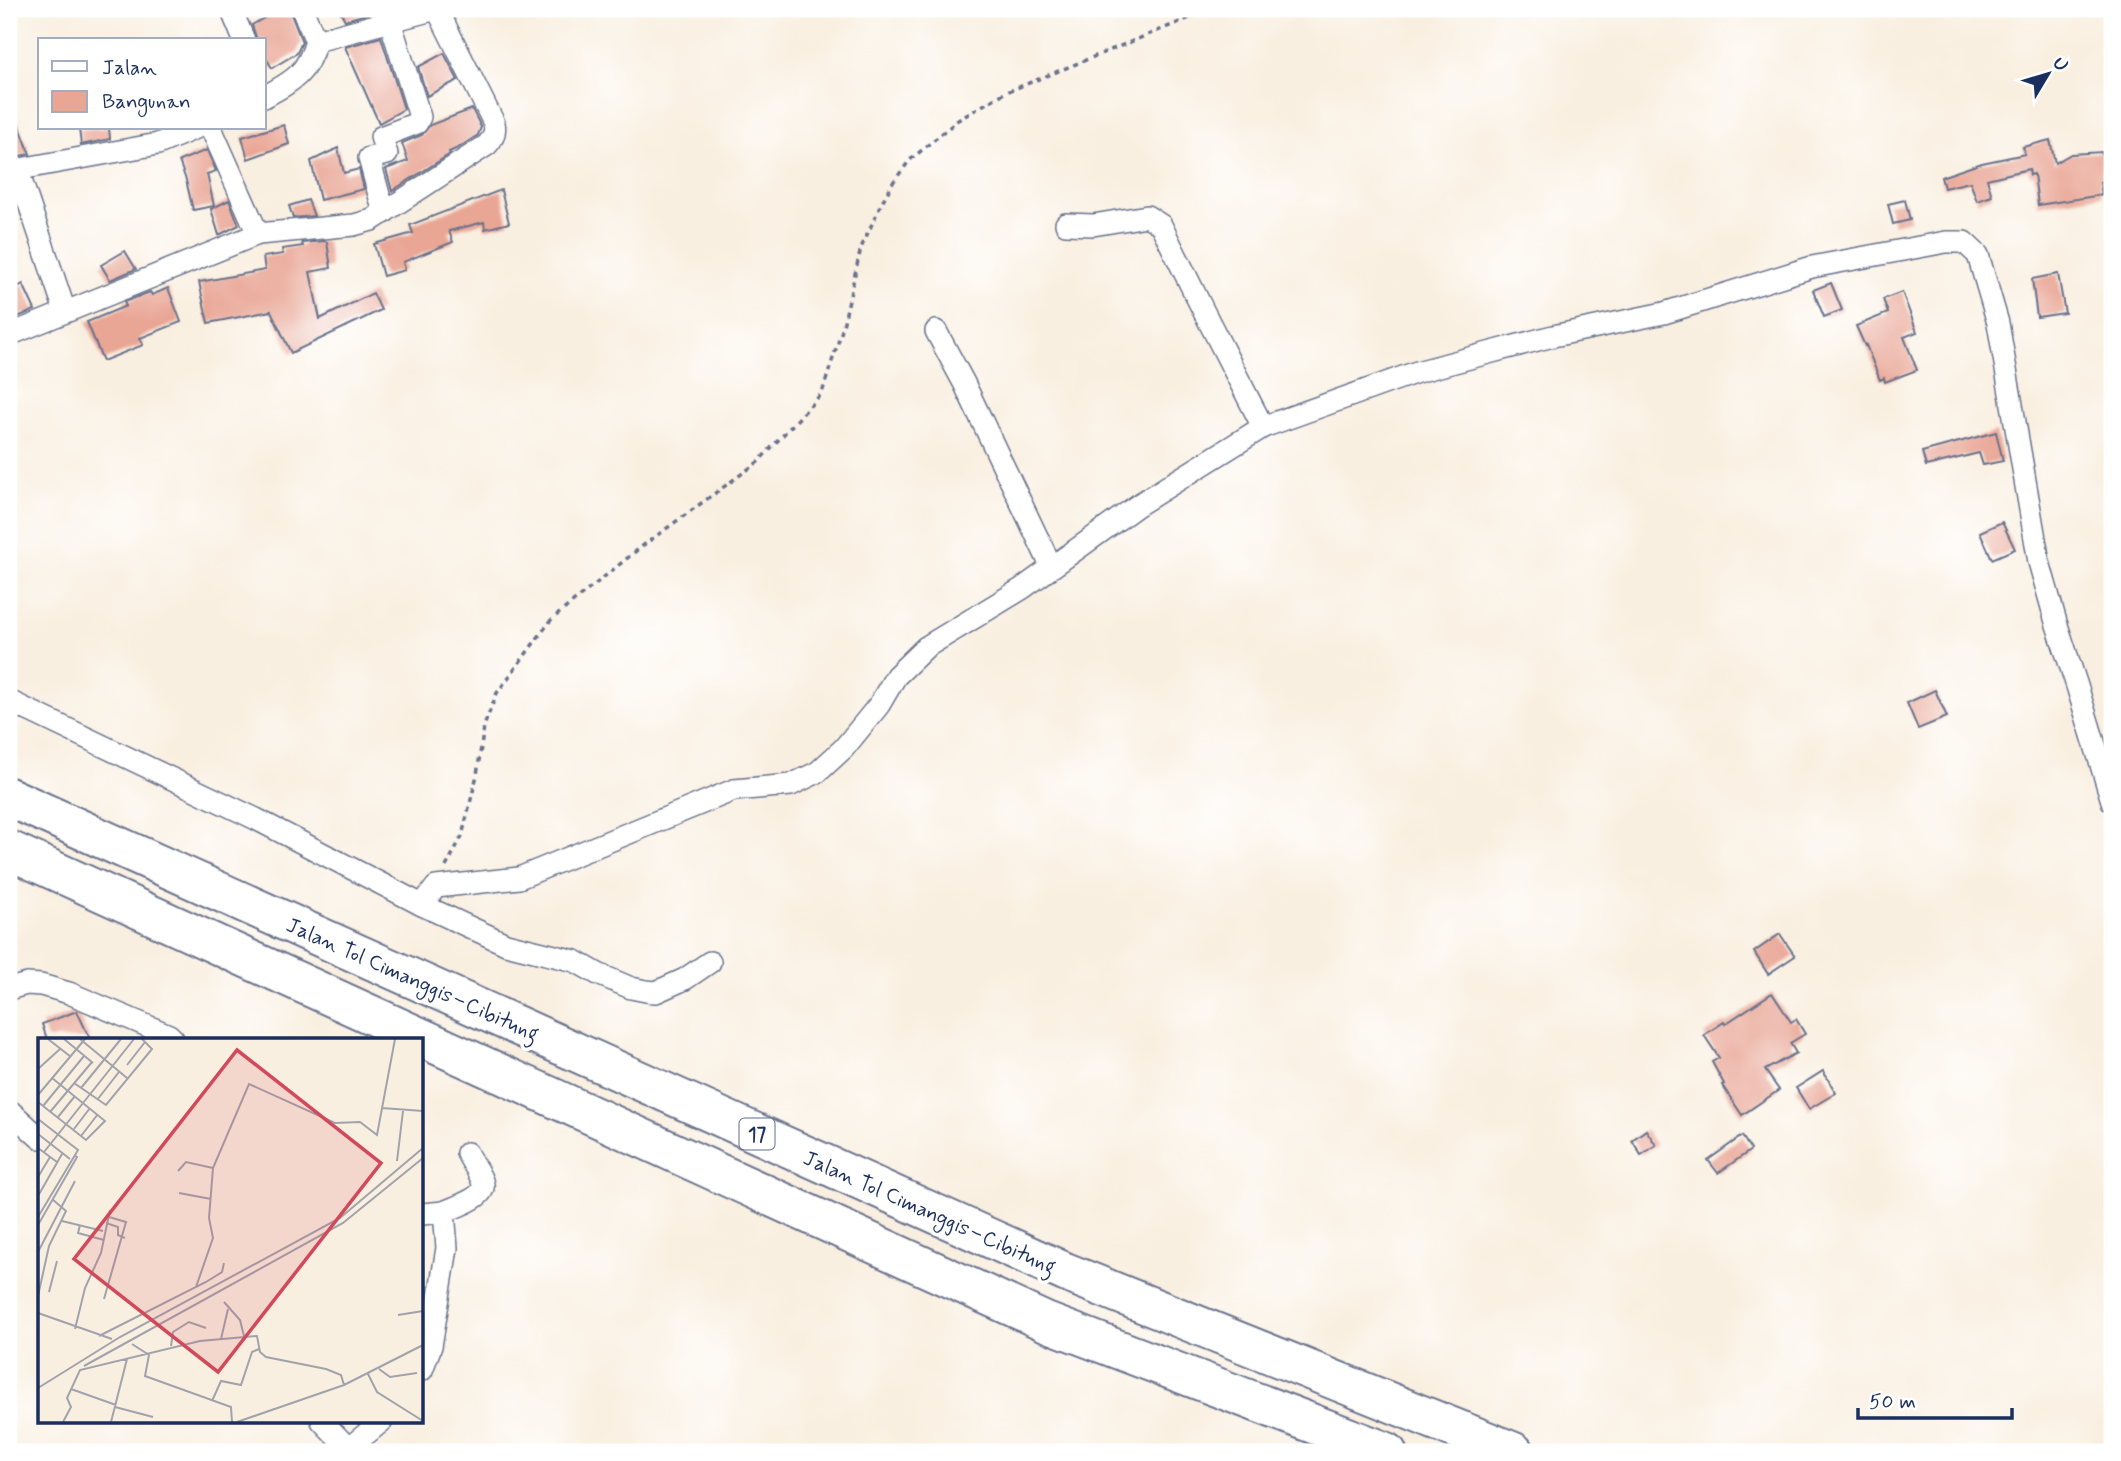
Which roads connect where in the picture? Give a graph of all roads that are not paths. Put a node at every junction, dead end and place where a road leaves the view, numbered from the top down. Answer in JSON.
{"nodes":[{"id":1,"x":231,"y":9,"type":"edge"},
{"id":2,"x":302,"y":9,"type":"edge"},
{"id":3,"x":437,"y":9,"type":"edge"},
{"id":4,"x":390,"y":21,"type":"junction"},
{"id":5,"x":243,"y":38,"type":"edge"},
{"id":6,"x":316,"y":41,"type":"junction"},
{"id":7,"x":266,"y":92,"type":"edge"},
{"id":8,"x":191,"y":130,"type":"edge"},
{"id":9,"x":212,"y":130,"type":"edge"},
{"id":10,"x":13,"y":170,"type":"edge"},
{"id":11,"x":384,"y":213,"type":"junction"},
{"id":12,"x":1066,"y":224,"type":"dead end"},
{"id":13,"x":258,"y":234,"type":"junction"},
{"id":14,"x":65,"y":311,"type":"junction"},
{"id":15,"x":936,"y":331,"type":"dead end"},
{"id":16,"x":9,"y":335,"type":"edge"},
{"id":17,"x":1263,"y":427,"type":"junction"},
{"id":18,"x":1051,"y":566,"type":"junction"},
{"id":19,"x":9,"y":701,"type":"edge"},
{"id":20,"x":9,"y":797,"type":"edge"},
{"id":21,"x":2112,"y":801,"type":"edge"},
{"id":22,"x":9,"y":850,"type":"edge"},
{"id":23,"x":422,"y":905,"type":"junction"},
{"id":24,"x":710,"y":962,"type":"dead end"},
{"id":25,"x":9,"y":989,"type":"edge"},
{"id":26,"x":172,"y":1038,"type":"edge"},
{"id":27,"x":422,"y":1038,"type":"edge"},
{"id":28,"x":424,"y":1039,"type":"edge"},
{"id":29,"x":9,"y":1111,"type":"edge"},
{"id":30,"x":38,"y":1136,"type":"edge"},
{"id":31,"x":467,"y":1153,"type":"dead end"},
{"id":32,"x":444,"y":1212,"type":"junction"},
{"id":33,"x":424,"y":1214,"type":"edge"},
{"id":34,"x":424,"y":1365,"type":"edge"},
{"id":35,"x":324,"y":1422,"type":"edge"},
{"id":36,"x":381,"y":1422,"type":"edge"},
{"id":37,"x":350,"y":1450,"type":"edge"},
{"id":38,"x":1387,"y":1452,"type":"edge"},
{"id":39,"x":1514,"y":1452,"type":"edge"}],
"edges":[{"from":1,"to":5,"type":"street"},
{"from":2,"to":6,"type":"street"},
{"from":3,"to":4,"type":"street"},
{"from":3,"to":11,"type":"street"},
{"from":4,"to":6,"type":"street"},
{"from":4,"to":11,"type":"street"},
{"from":6,"to":7,"type":"street"},
{"from":8,"to":10,"type":"street"},
{"from":9,"to":13,"type":"street"},
{"from":10,"to":14,"type":"street"},
{"from":11,"to":13,"type":"street"},
{"from":12,"to":17,"type":"street"},
{"from":13,"to":14,"type":"street"},
{"from":14,"to":16,"type":"street"},
{"from":15,"to":18,"type":"street"},
{"from":17,"to":18,"type":"street"},
{"from":17,"to":21,"type":"street"},
{"from":18,"to":23,"type":"street"},
{"from":19,"to":23,"type":"street"},
{"from":20,"to":39,"type":"highway","name":"Jalan Tol Cimanggis–Cibitung","number":"17"},
{"from":22,"to":27,"type":"highway","number":"17"},
{"from":23,"to":24,"type":"street"},
{"from":25,"to":26,"type":"street"},
{"from":28,"to":38,"type":"highway","number":"17"},
{"from":29,"to":30,"type":"street"},
{"from":31,"to":32,"type":"street"},
{"from":32,"to":33,"type":"street"},
{"from":32,"to":34,"type":"street"},
{"from":35,"to":37,"type":"street"},
{"from":36,"to":37,"type":"street"}]}
